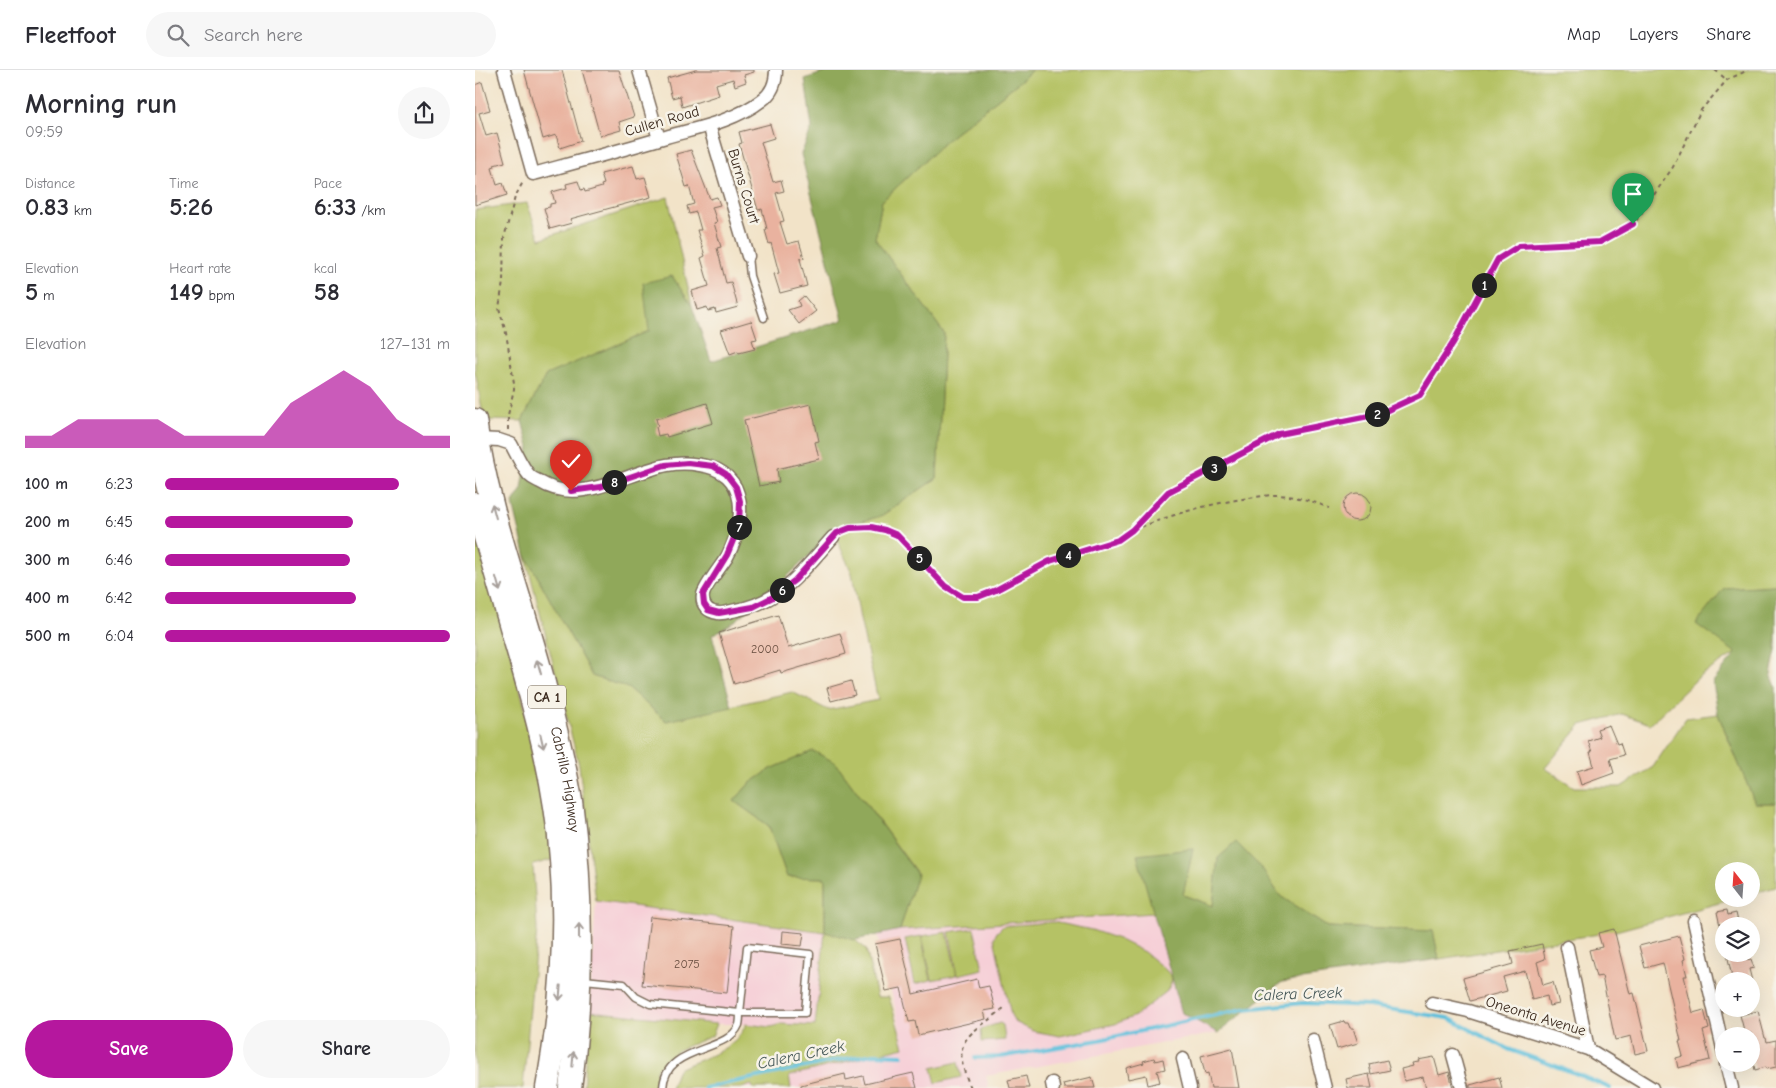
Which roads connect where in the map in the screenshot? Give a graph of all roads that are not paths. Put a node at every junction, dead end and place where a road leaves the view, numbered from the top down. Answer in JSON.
{"nodes":[{"id":1,"x":504,"y":70,"type":"edge"},
{"id":2,"x":639,"y":70,"type":"edge"},
{"id":3,"x":776,"y":70,"type":"edge"},
{"id":4,"x":709,"y":125,"type":"junction"},
{"id":5,"x":659,"y":139,"type":"junction"},
{"id":6,"x":748,"y":256,"type":"joint"},
{"id":7,"x":764,"y":318,"type":"dead end"},
{"id":8,"x":476,"y":430,"type":"edge"},
{"id":9,"x":475,"y":504,"type":"edge"},
{"id":10,"x":833,"y":537,"type":"road end"},
{"id":11,"x":1695,"y":921,"type":"dead end"},
{"id":12,"x":1567,"y":947,"type":"dead end"},
{"id":13,"x":578,"y":980,"type":"junction"},
{"id":14,"x":1432,"y":1003,"type":"dead end"},
{"id":15,"x":740,"y":1013,"type":"junction"},
{"id":16,"x":1718,"y":1027,"type":"edge"},
{"id":17,"x":1313,"y":1040,"type":"dead end"},
{"id":18,"x":1588,"y":1049,"type":"junction"},
{"id":19,"x":1453,"y":1055,"type":"dead end"},
{"id":20,"x":1183,"y":1060,"type":"dead end"},
{"id":21,"x":1728,"y":1072,"type":"edge"},
{"id":22,"x":547,"y":1088,"type":"edge"},
{"id":23,"x":570,"y":1088,"type":"edge"},
{"id":24,"x":663,"y":1088,"type":"edge"},
{"id":25,"x":1190,"y":1088,"type":"edge"},
{"id":26,"x":1325,"y":1088,"type":"edge"},
{"id":27,"x":1462,"y":1088,"type":"edge"},
{"id":28,"x":1652,"y":1088,"type":"edge"},
{"id":29,"x":1732,"y":1088,"type":"edge"}],
"edges":[{"from":1,"to":5,"type":"street","name":"Cullen Road"},
{"from":2,"to":5,"type":"street"},
{"from":3,"to":4,"type":"street","name":"Cullen Road"},
{"from":4,"to":5,"type":"street","name":"Cullen Road"},
{"from":4,"to":6,"type":"street","name":"Burns Court"},
{"from":6,"to":7,"type":"lane"},
{"from":8,"to":10,"type":"street"},
{"from":13,"to":8,"type":"highway","name":"Cabrillo Highway","number":"CA 1","one_way":true},
{"from":9,"to":22,"type":"highway","name":"Cabrillo Highway","number":"CA 1","one_way":true},
{"from":11,"to":16,"type":"street"},
{"from":12,"to":18,"type":"street"},
{"from":13,"to":15,"type":"lane"},
{"from":23,"to":13,"type":"highway","name":"Cabrillo Highway","number":"CA 1","one_way":true},
{"from":14,"to":18,"type":"street","name":"Oneonta Avenue"},
{"from":15,"to":15,"type":"lane"},
{"from":15,"to":24,"type":"lane"},
{"from":17,"to":26,"type":"street"},
{"from":18,"to":28,"type":"street","name":"Oneonta Avenue"},
{"from":19,"to":27,"type":"street"},
{"from":20,"to":25,"type":"street"},
{"from":21,"to":29,"type":"street"}]}
